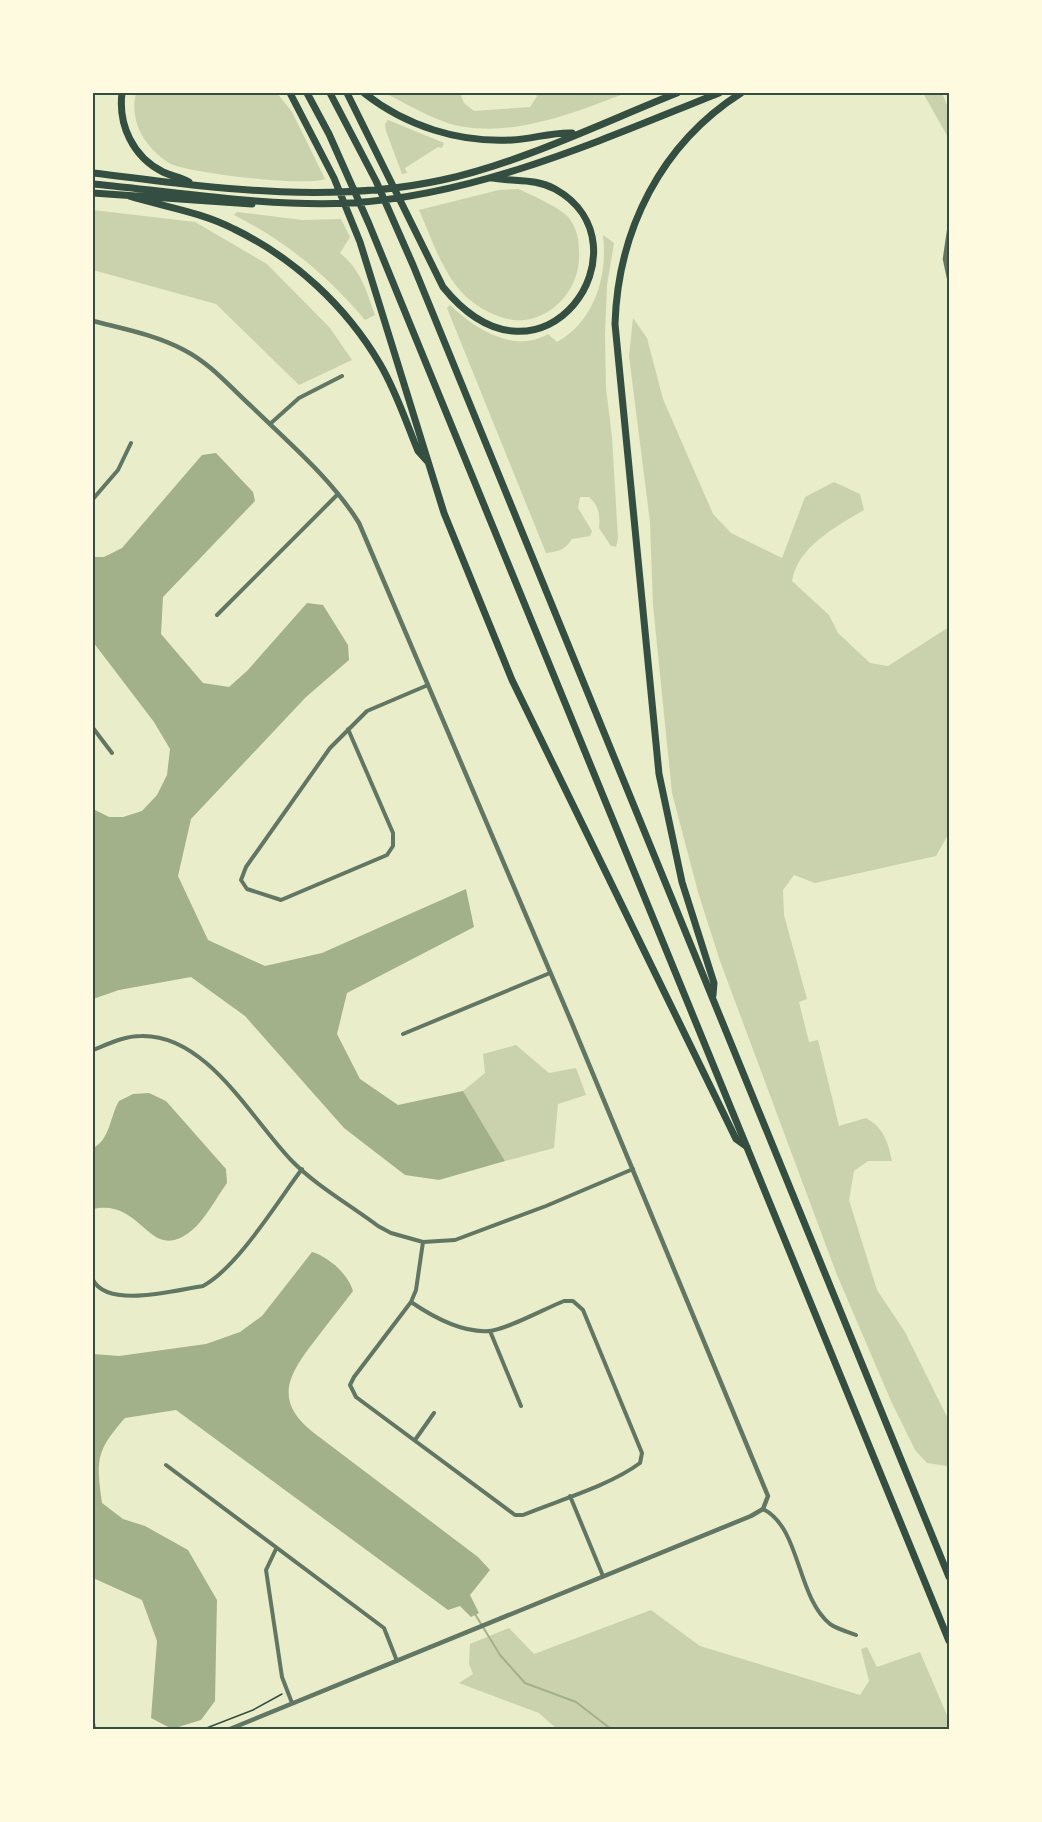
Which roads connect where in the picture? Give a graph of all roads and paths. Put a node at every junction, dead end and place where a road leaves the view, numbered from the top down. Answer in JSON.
{"nodes":[{"id":1,"x":122,"y":93,"type":"edge"},
{"id":2,"x":290,"y":93,"type":"edge"},
{"id":3,"x":307,"y":93,"type":"edge"},
{"id":4,"x":330,"y":93,"type":"edge"},
{"id":5,"x":347,"y":93,"type":"edge"},
{"id":6,"x":364,"y":93,"type":"edge"},
{"id":7,"x":677,"y":93,"type":"edge"},
{"id":8,"x":719,"y":93,"type":"edge"},
{"id":9,"x":741,"y":93,"type":"edge"},
{"id":10,"x":576,"y":133,"type":"junction"},
{"id":11,"x":93,"y":173,"type":"edge"},
{"id":12,"x":490,"y":178,"type":"junction"},
{"id":13,"x":191,"y":183,"type":"junction"},
{"id":14,"x":93,"y":184,"type":"edge"},
{"id":15,"x":93,"y":193,"type":"edge"},
{"id":16,"x":129,"y":196,"type":"junction"},
{"id":17,"x":279,"y":201,"type":"junction"},
{"id":18,"x":949,"y":231,"type":"edge"},
{"id":19,"x":949,"y":278,"type":"edge"},
{"id":20,"x":93,"y":321,"type":"edge"},
{"id":21,"x":342,"y":376,"type":"dead end"},
{"id":22,"x":270,"y":424,"type":"junction"},
{"id":23,"x":131,"y":443,"type":"dead end"},
{"id":24,"x":429,"y":463,"type":"junction"},
{"id":25,"x":338,"y":494,"type":"junction"},
{"id":26,"x":93,"y":499,"type":"edge"},
{"id":27,"x":217,"y":615,"type":"dead end"},
{"id":28,"x":428,"y":685,"type":"junction"},
{"id":29,"x":93,"y":728,"type":"edge"},
{"id":30,"x":348,"y":729,"type":"junction"},
{"id":31,"x":112,"y":753,"type":"dead end"},
{"id":32,"x":550,"y":973,"type":"junction"},
{"id":33,"x":713,"y":998,"type":"junction"},
{"id":34,"x":403,"y":1034,"type":"dead end"},
{"id":35,"x":93,"y":1050,"type":"edge"},
{"id":36,"x":747,"y":1147,"type":"junction"},
{"id":37,"x":302,"y":1169,"type":"junction"},
{"id":38,"x":633,"y":1169,"type":"junction"},
{"id":39,"x":423,"y":1242,"type":"junction"},
{"id":40,"x":93,"y":1280,"type":"edge"},
{"id":41,"x":411,"y":1302,"type":"junction"},
{"id":42,"x":490,"y":1331,"type":"junction"},
{"id":43,"x":521,"y":1406,"type":"dead end"},
{"id":44,"x":434,"y":1413,"type":"dead end"},
{"id":45,"x":415,"y":1440,"type":"junction"},
{"id":46,"x":166,"y":1465,"type":"dead end"},
{"id":47,"x":570,"y":1496,"type":"junction"},
{"id":48,"x":763,"y":1509,"type":"junction"},
{"id":49,"x":276,"y":1549,"type":"junction"},
{"id":50,"x":603,"y":1576,"type":"junction"},
{"id":51,"x":949,"y":1577,"type":"edge"},
{"id":52,"x":856,"y":1635,"type":"dead end"},
{"id":53,"x":949,"y":1641,"type":"edge"},
{"id":54,"x":397,"y":1661,"type":"junction"},
{"id":55,"x":282,"y":1694,"type":"dead end"},
{"id":56,"x":292,"y":1703,"type":"junction"},
{"id":57,"x":93,"y":1723,"type":"edge"},
{"id":58,"x":94,"y":1729,"type":"edge"},
{"id":59,"x":204,"y":1729,"type":"edge"},
{"id":60,"x":230,"y":1729,"type":"edge"}],
"edges":[{"from":1,"to":13,"type":"highway"},
{"from":2,"to":24,"type":"highway"},
{"from":3,"to":36,"type":"highway"},
{"from":4,"to":33,"type":"highway"},
{"from":5,"to":12,"type":"highway"},
{"from":6,"to":10,"type":"highway"},
{"from":7,"to":10,"type":"highway"},
{"from":8,"to":12,"type":"highway"},
{"from":9,"to":33,"type":"highway"},
{"from":10,"to":13,"type":"highway"},
{"from":11,"to":13,"type":"highway"},
{"from":12,"to":17,"type":"highway"},
{"from":14,"to":17,"type":"highway"},
{"from":15,"to":16,"type":"highway"},
{"from":16,"to":17,"type":"highway"},
{"from":16,"to":24,"type":"highway"},
{"from":18,"to":19,"type":"street"},
{"from":20,"to":22,"type":"street"},
{"from":21,"to":22,"type":"street"},
{"from":22,"to":25,"type":"street"},
{"from":23,"to":26,"type":"street"},
{"from":24,"to":36,"type":"highway"},
{"from":25,"to":27,"type":"street"},
{"from":25,"to":28,"type":"street"},
{"from":28,"to":30,"type":"street"},
{"from":28,"to":32,"type":"street"},
{"from":29,"to":31,"type":"street"},
{"from":30,"to":30,"type":"street"},
{"from":32,"to":34,"type":"street"},
{"from":32,"to":38,"type":"street"},
{"from":33,"to":51,"type":"highway"},
{"from":35,"to":37,"type":"street"},
{"from":36,"to":53,"type":"highway"},
{"from":37,"to":39,"type":"street"},
{"from":37,"to":40,"type":"street"},
{"from":38,"to":39,"type":"street"},
{"from":38,"to":48,"type":"street"},
{"from":39,"to":41,"type":"street"},
{"from":41,"to":42,"type":"street"},
{"from":41,"to":45,"type":"street"},
{"from":42,"to":43,"type":"street"},
{"from":42,"to":47,"type":"street"},
{"from":44,"to":45,"type":"street"},
{"from":45,"to":47,"type":"street"},
{"from":46,"to":49,"type":"street"},
{"from":47,"to":50,"type":"street"},
{"from":48,"to":50,"type":"street"},
{"from":48,"to":52,"type":"street"},
{"from":49,"to":54,"type":"street"},
{"from":49,"to":56,"type":"street"},
{"from":50,"to":54,"type":"street"},
{"from":54,"to":56,"type":"street"},
{"from":55,"to":59,"type":"path"},
{"from":56,"to":60,"type":"street"},
{"from":57,"to":58,"type":"street"}]}
